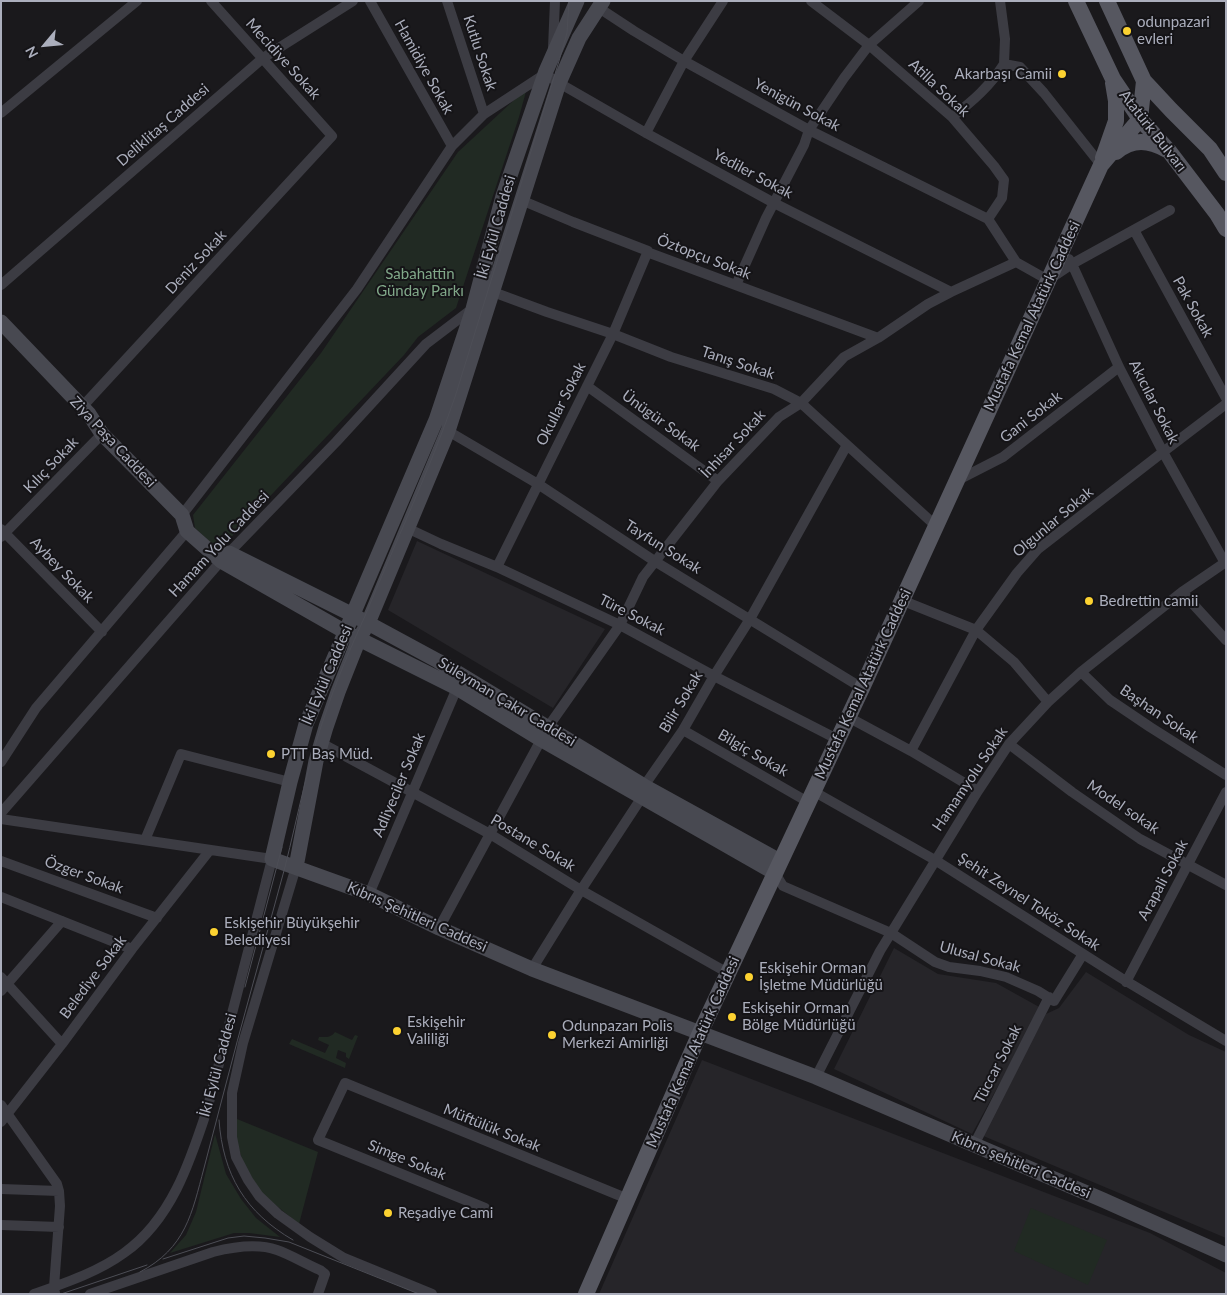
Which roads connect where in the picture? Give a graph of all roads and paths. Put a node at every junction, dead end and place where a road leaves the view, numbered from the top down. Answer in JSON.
{"nodes":[{"id":1,"x":137,"y":1,"type":"edge"},
{"id":2,"x":211,"y":1,"type":"edge"},
{"id":3,"x":353,"y":1,"type":"edge"},
{"id":4,"x":370,"y":1,"type":"edge"},
{"id":5,"x":447,"y":1,"type":"edge"},
{"id":6,"x":554,"y":1,"type":"edge"},
{"id":7,"x":577,"y":1,"type":"edge"},
{"id":8,"x":723,"y":1,"type":"edge"},
{"id":9,"x":811,"y":1,"type":"edge"},
{"id":10,"x":919,"y":1,"type":"edge"},
{"id":11,"x":1000,"y":1,"type":"edge"},
{"id":12,"x":1076,"y":1,"type":"edge"},
{"id":13,"x":1107,"y":1,"type":"edge"},
{"id":14,"x":601,"y":4,"type":"edge"},
{"id":15,"x":869,"y":45,"type":"junction"},
{"id":16,"x":553,"y":55,"type":"junction"},
{"id":17,"x":263,"y":58,"type":"junction"},
{"id":18,"x":684,"y":61,"type":"junction"},
{"id":19,"x":1004,"y":64,"type":"junction"},
{"id":20,"x":545,"y":74,"type":"junction"},
{"id":21,"x":1113,"y":79,"type":"junction"},
{"id":22,"x":1144,"y":81,"type":"junction"},
{"id":23,"x":559,"y":83,"type":"junction"},
{"id":24,"x":1,"y":113,"type":"edge"},
{"id":25,"x":484,"y":114,"type":"junction"},
{"id":26,"x":952,"y":117,"type":"junction"},
{"id":27,"x":1140,"y":119,"type":"junction"},
{"id":28,"x":809,"y":130,"type":"junction"},
{"id":29,"x":646,"y":133,"type":"junction"},
{"id":30,"x":332,"y":136,"type":"joint"},
{"id":31,"x":452,"y":146,"type":"junction"},
{"id":32,"x":1210,"y":149,"type":"junction"},
{"id":33,"x":1169,"y":151,"type":"junction"},
{"id":34,"x":1226,"y":159,"type":"edge"},
{"id":35,"x":1101,"y":165,"type":"junction"},
{"id":36,"x":1226,"y":173,"type":"edge"},
{"id":37,"x":521,"y":200,"type":"junction"},
{"id":38,"x":774,"y":203,"type":"junction"},
{"id":39,"x":1170,"y":210,"type":"dead end"},
{"id":40,"x":1221,"y":216,"type":"edge"},
{"id":41,"x":988,"y":219,"type":"junction"},
{"id":42,"x":1226,"y":229,"type":"edge"},
{"id":43,"x":1134,"y":230,"type":"junction"},
{"id":44,"x":648,"y":251,"type":"junction"},
{"id":45,"x":1068,"y":257,"type":"junction"},
{"id":46,"x":1016,"y":262,"type":"junction"},
{"id":47,"x":1048,"y":280,"type":"junction"},
{"id":48,"x":1,"y":285,"type":"edge"},
{"id":49,"x":736,"y":285,"type":"junction"},
{"id":50,"x":492,"y":292,"type":"junction"},
{"id":51,"x":951,"y":292,"type":"junction"},
{"id":52,"x":473,"y":309,"type":"junction"},
{"id":53,"x":1,"y":322,"type":"edge"},
{"id":54,"x":613,"y":334,"type":"junction"},
{"id":55,"x":878,"y":338,"type":"junction"},
{"id":56,"x":1119,"y":367,"type":"junction"},
{"id":57,"x":587,"y":386,"type":"junction"},
{"id":58,"x":1226,"y":398,"type":"edge"},
{"id":59,"x":801,"y":403,"type":"junction"},
{"id":60,"x":1226,"y":404,"type":"edge"},
{"id":61,"x":82,"y":407,"type":"junction"},
{"id":62,"x":448,"y":431,"type":"junction"},
{"id":63,"x":102,"y":434,"type":"junction"},
{"id":64,"x":847,"y":445,"type":"junction"},
{"id":65,"x":1163,"y":452,"type":"junction"},
{"id":66,"x":718,"y":481,"type":"junction"},
{"id":67,"x":956,"y":481,"type":"junction"},
{"id":68,"x":538,"y":484,"type":"junction"},
{"id":69,"x":182,"y":515,"type":"junction"},
{"id":70,"x":936,"y":526,"type":"junction"},
{"id":71,"x":407,"y":528,"type":"junction"},
{"id":72,"x":187,"y":531,"type":"junction"},
{"id":73,"x":3,"y":533,"type":"edge"},
{"id":74,"x":225,"y":557,"type":"junction"},
{"id":75,"x":656,"y":562,"type":"junction"},
{"id":76,"x":1225,"y":563,"type":"edge"},
{"id":77,"x":497,"y":567,"type":"junction"},
{"id":78,"x":1182,"y":592,"type":"junction"},
{"id":79,"x":902,"y":600,"type":"junction"},
{"id":80,"x":353,"y":615,"type":"junction"},
{"id":81,"x":750,"y":619,"type":"junction"},
{"id":82,"x":368,"y":623,"type":"junction"},
{"id":83,"x":620,"y":625,"type":"junction"},
{"id":84,"x":976,"y":630,"type":"junction"},
{"id":85,"x":345,"y":631,"type":"junction"},
{"id":86,"x":102,"y":632,"type":"junction"},
{"id":87,"x":360,"y":639,"type":"junction"},
{"id":88,"x":1226,"y":640,"type":"edge"},
{"id":89,"x":1081,"y":672,"type":"junction"},
{"id":90,"x":714,"y":676,"type":"junction"},
{"id":91,"x":457,"y":688,"type":"junction"},
{"id":92,"x":862,"y":688,"type":"junction"},
{"id":93,"x":1048,"y":702,"type":"junction"},
{"id":94,"x":848,"y":718,"type":"junction"},
{"id":95,"x":683,"y":730,"type":"junction"},
{"id":96,"x":545,"y":734,"type":"junction"},
{"id":97,"x":837,"y":739,"type":"junction"},
{"id":98,"x":321,"y":743,"type":"junction"},
{"id":99,"x":1009,"y":744,"type":"junction"},
{"id":100,"x":911,"y":751,"type":"junction"},
{"id":101,"x":1,"y":762,"type":"edge"},
{"id":102,"x":1226,"y":775,"type":"edge"},
{"id":103,"x":290,"y":782,"type":"junction"},
{"id":104,"x":978,"y":790,"type":"junction"},
{"id":105,"x":643,"y":791,"type":"junction"},
{"id":106,"x":1226,"y":792,"type":"edge"},
{"id":107,"x":412,"y":793,"type":"junction"},
{"id":108,"x":811,"y":796,"type":"junction"},
{"id":109,"x":1,"y":813,"type":"edge"},
{"id":110,"x":1,"y":819,"type":"edge"},
{"id":111,"x":490,"y":834,"type":"junction"},
{"id":112,"x":145,"y":840,"type":"junction"},
{"id":113,"x":210,"y":850,"type":"junction"},
{"id":114,"x":272,"y":859,"type":"junction"},
{"id":115,"x":935,"y":860,"type":"junction"},
{"id":116,"x":1,"y":861,"type":"edge"},
{"id":117,"x":1188,"y":865,"type":"junction"},
{"id":118,"x":296,"y":867,"type":"junction"},
{"id":119,"x":777,"y":867,"type":"junction"},
{"id":120,"x":1226,"y":885,"type":"edge"},
{"id":121,"x":581,"y":890,"type":"junction"},
{"id":122,"x":369,"y":894,"type":"junction"},
{"id":123,"x":1,"y":896,"type":"edge"},
{"id":124,"x":157,"y":918,"type":"junction"},
{"id":125,"x":62,"y":921,"type":"junction"},
{"id":126,"x":439,"y":928,"type":"junction"},
{"id":127,"x":890,"y":933,"type":"junction"},
{"id":128,"x":132,"y":949,"type":"junction"},
{"id":129,"x":1083,"y":954,"type":"junction"},
{"id":130,"x":532,"y":969,"type":"junction"},
{"id":131,"x":728,"y":973,"type":"junction"},
{"id":132,"x":1126,"y":982,"type":"junction"},
{"id":133,"x":3,"y":984,"type":"edge"},
{"id":134,"x":1049,"y":997,"type":"junction"},
{"id":135,"x":700,"y":1033,"type":"junction"},
{"id":136,"x":1226,"y":1041,"type":"edge"},
{"id":137,"x":62,"y":1044,"type":"junction"},
{"id":138,"x":816,"y":1077,"type":"junction"},
{"id":139,"x":345,"y":1083,"type":"joint"},
{"id":140,"x":3,"y":1113,"type":"edge"},
{"id":141,"x":974,"y":1145,"type":"junction"},
{"id":142,"x":1,"y":1189,"type":"edge"},
{"id":143,"x":59,"y":1190,"type":"junction"},
{"id":144,"x":628,"y":1199,"type":"junction"},
{"id":145,"x":485,"y":1208,"type":"dead end"},
{"id":146,"x":1,"y":1225,"type":"edge"},
{"id":147,"x":58,"y":1227,"type":"junction"},
{"id":148,"x":1226,"y":1255,"type":"edge"},
{"id":149,"x":54,"y":1290,"type":"edge"},
{"id":150,"x":34,"y":1294,"type":"edge"},
{"id":151,"x":90,"y":1294,"type":"edge"},
{"id":152,"x":318,"y":1294,"type":"edge"},
{"id":153,"x":432,"y":1294,"type":"edge"},
{"id":154,"x":586,"y":1294,"type":"edge"}],
"edges":[{"from":1,"to":24,"type":"street"},
{"from":2,"to":17,"type":"street","name":"Mecidiye Sokak"},
{"from":3,"to":17,"type":"street","name":"Deliklitaş Caddesi"},
{"from":4,"to":31,"type":"street","name":"Hamidiye Sokak"},
{"from":5,"to":25,"type":"street","name":"Kutlu Sokak"},
{"from":6,"to":16,"type":"street"},
{"from":7,"to":16,"type":"main road","name":"İki Eylül Caddesi"},
{"from":8,"to":18,"type":"street"},
{"from":9,"to":15,"type":"street","name":"Atilla Sokak"},
{"from":10,"to":15,"type":"street"},
{"from":11,"to":19,"type":"street"},
{"from":12,"to":21,"type":"main road","name":"Atatürk Bulvarı"},
{"from":13,"to":22,"type":"main road","name":"Atatürk Bulvarı"},
{"from":14,"to":18,"type":"street","name":"Yenigün Sokak"},
{"from":14,"to":23,"type":"main road","name":"İki Eylül Caddesi"},
{"from":15,"to":26,"type":"street","name":"Atilla Sokak"},
{"from":15,"to":28,"type":"street"},
{"from":16,"to":20,"type":"main road","name":"İki Eylül Caddesi"},
{"from":17,"to":30,"type":"street","name":"Mecidiye Sokak"},
{"from":17,"to":48,"type":"street","name":"Deliklitaş Caddesi"},
{"from":18,"to":28,"type":"street","name":"Yenigün Sokak"},
{"from":18,"to":29,"type":"street"},
{"from":19,"to":26,"type":"street"},
{"from":19,"to":35,"type":"street"},
{"from":20,"to":23,"type":"street","name":"Yediler Sokak"},
{"from":20,"to":25,"type":"street"},
{"from":20,"to":52,"type":"main road","name":"İki Eylül Caddesi"},
{"from":21,"to":27,"type":"main road","name":"Atatürk Bulvarı"},
{"from":21,"to":35,"type":"main road"},
{"from":22,"to":27,"type":"main road"},
{"from":22,"to":32,"type":"main road","name":"Atatürk Bulvarı"},
{"from":23,"to":29,"type":"street","name":"Yediler Sokak"},
{"from":23,"to":37,"type":"main road","name":"İki Eylül Caddesi"},
{"from":25,"to":31,"type":"street"},
{"from":26,"to":41,"type":"street","name":"Atilla Sokak"},
{"from":27,"to":33,"type":"main road","name":"Atatürk Bulvarı"},
{"from":27,"to":35,"type":"main road","name":"Mustafa Kemal Atatürk Caddesi"},
{"from":28,"to":38,"type":"street"},
{"from":28,"to":41,"type":"street","name":"Yenigün Sokak"},
{"from":29,"to":38,"type":"street","name":"Yediler Sokak"},
{"from":30,"to":61,"type":"street","name":"Deniz Sokak"},
{"from":31,"to":69,"type":"street"},
{"from":32,"to":34,"type":"main road"},
{"from":32,"to":36,"type":"main road","name":"Atatürk Bulvarı"},
{"from":33,"to":35,"type":"main road"},
{"from":33,"to":40,"type":"main road","name":"Atatürk Bulvarı"},
{"from":35,"to":45,"type":"main road","name":"Mustafa Kemal Atatürk Caddesi"},
{"from":37,"to":44,"type":"street","name":"Öztopçu Sokak"},
{"from":37,"to":50,"type":"main road","name":"İki Eylül Caddesi"},
{"from":38,"to":49,"type":"street"},
{"from":38,"to":51,"type":"street","name":"Yediler Sokak"},
{"from":39,"to":43,"type":"street"},
{"from":40,"to":42,"type":"main road","name":"Atatürk Bulvarı"},
{"from":41,"to":46,"type":"street"},
{"from":43,"to":45,"type":"street"},
{"from":43,"to":58,"type":"street","name":"Pak Sokak"},
{"from":44,"to":49,"type":"street","name":"Öztopçu Sokak"},
{"from":44,"to":54,"type":"street","name":"Okullar Sokak"},
{"from":45,"to":47,"type":"main road","name":"Mustafa Kemal Atatürk Caddesi"},
{"from":45,"to":56,"type":"street","name":"Akıcılar Sokak"},
{"from":46,"to":47,"type":"street"},
{"from":46,"to":51,"type":"street","name":"İnhisar Sokak"},
{"from":47,"to":67,"type":"main road","name":"Mustafa Kemal Atatürk Caddesi"},
{"from":49,"to":55,"type":"street","name":"Öztopçu Sokak"},
{"from":50,"to":54,"type":"street","name":"Tanış Sokak"},
{"from":50,"to":62,"type":"main road","name":"İki Eylül Caddesi"},
{"from":51,"to":55,"type":"street","name":"İnhisar Sokak"},
{"from":52,"to":74,"type":"street","name":"Hamam Yolu Caddesi"},
{"from":52,"to":80,"type":"main road","name":"İki Eylül Caddesi"},
{"from":53,"to":61,"type":"main road","name":"Ziya Paşa Caddesi"},
{"from":54,"to":57,"type":"street","name":"Okullar Sokak"},
{"from":54,"to":59,"type":"street","name":"Tanış Sokak"},
{"from":55,"to":59,"type":"street","name":"İnhisar Sokak"},
{"from":56,"to":65,"type":"street","name":"Akıcılar Sokak"},
{"from":56,"to":67,"type":"street","name":"Gani Sokak"},
{"from":57,"to":66,"type":"street","name":"Ünügür Sokak"},
{"from":57,"to":68,"type":"street","name":"Okullar Sokak"},
{"from":59,"to":64,"type":"street","name":"Tanış Sokak"},
{"from":59,"to":66,"type":"street","name":"İnhisar Sokak"},
{"from":60,"to":65,"type":"street","name":"Olgunlar Sokak"},
{"from":61,"to":63,"type":"main road","name":"Ziya Paşa Caddesi"},
{"from":62,"to":68,"type":"street","name":"Tayfun Sokak"},
{"from":62,"to":71,"type":"main road","name":"İki Eylül Caddesi"},
{"from":63,"to":69,"type":"main road","name":"Ziya Paşa Caddesi"},
{"from":63,"to":73,"type":"street","name":"Kılıç Sokak"},
{"from":64,"to":70,"type":"street","name":"Tanış Sokak"},
{"from":64,"to":81,"type":"street","name":"Bilir Sokak"},
{"from":65,"to":76,"type":"street","name":"Akıcılar Sokak"},
{"from":65,"to":84,"type":"street","name":"Olgunlar Sokak"},
{"from":66,"to":75,"type":"street","name":"İnhisar Sokak"},
{"from":67,"to":70,"type":"main road","name":"Mustafa Kemal Atatürk Caddesi"},
{"from":68,"to":75,"type":"street","name":"Tayfun Sokak"},
{"from":68,"to":77,"type":"street","name":"Okullar Sokak"},
{"from":69,"to":72,"type":"main road","name":"Ziya Paşa Caddesi"},
{"from":70,"to":79,"type":"main road","name":"Mustafa Kemal Atatürk Caddesi"},
{"from":71,"to":77,"type":"street","name":"Türe Sokak"},
{"from":71,"to":82,"type":"main road","name":"İki Eylül Caddesi"},
{"from":72,"to":74,"type":"main road"},
{"from":72,"to":86,"type":"street","name":"Hamam Yolu Caddesi"},
{"from":73,"to":86,"type":"street","name":"Aybey Sokak"},
{"from":74,"to":80,"type":"main road","name":"Süleyman Çakır Caddesi"},
{"from":74,"to":85,"type":"main road","name":"Süleyman Çakır Caddesi"},
{"from":74,"to":109,"type":"street","name":"Hamam Yolu Caddesi"},
{"from":75,"to":81,"type":"street","name":"Tayfun Sokak"},
{"from":75,"to":83,"type":"street","name":"İnhisar Sokak"},
{"from":76,"to":78,"type":"street","name":"Hamamyolu Sokak"},
{"from":77,"to":83,"type":"street","name":"Türe Sokak"},
{"from":78,"to":88,"type":"street"},
{"from":78,"to":89,"type":"street","name":"Hamamyolu Sokak"},
{"from":79,"to":84,"type":"street"},
{"from":79,"to":92,"type":"main road","name":"Mustafa Kemal Atatürk Caddesi"},
{"from":80,"to":82,"type":"main road","name":"Süleyman Çakır Caddesi"},
{"from":80,"to":85,"type":"main road","name":"İki Eylül Caddesi"},
{"from":81,"to":90,"type":"street","name":"Bilir Sokak"},
{"from":81,"to":92,"type":"street","name":"Tayfun Sokak"},
{"from":82,"to":87,"type":"main road","name":"İki Eylül Caddesi"},
{"from":82,"to":96,"type":"main road","name":"Süleyman Çakır Caddesi"},
{"from":83,"to":90,"type":"street","name":"Türe Sokak"},
{"from":83,"to":96,"type":"street","name":"İnhisar Sokak"},
{"from":84,"to":93,"type":"street"},
{"from":84,"to":100,"type":"street","name":"Olgunlar Sokak"},
{"from":85,"to":87,"type":"main road","name":"Süleyman Çakır Caddesi"},
{"from":85,"to":103,"type":"main road","name":"İki Eylül Caddesi"},
{"from":86,"to":101,"type":"street","name":"Hamam Yolu Caddesi"},
{"from":87,"to":91,"type":"main road","name":"Süleyman Çakır Caddesi"},
{"from":87,"to":98,"type":"main road","name":"İki Eylül Caddesi"},
{"from":89,"to":93,"type":"street","name":"Hamamyolu Sokak"},
{"from":89,"to":102,"type":"street","name":"Başhan Sokak"},
{"from":90,"to":95,"type":"street","name":"Bilir Sokak"},
{"from":90,"to":97,"type":"street","name":"Türe Sokak"},
{"from":91,"to":96,"type":"main road","name":"Süleyman Çakır Caddesi"},
{"from":91,"to":107,"type":"street","name":"Adliyeciler Sokak"},
{"from":92,"to":94,"type":"main road","name":"Mustafa Kemal Atatürk Caddesi"},
{"from":93,"to":99,"type":"street","name":"Hamamyolu Sokak"},
{"from":94,"to":97,"type":"main road","name":"Mustafa Kemal Atatürk Caddesi"},
{"from":94,"to":100,"type":"street"},
{"from":95,"to":105,"type":"street","name":"Bilir Sokak"},
{"from":95,"to":108,"type":"street","name":"Bilgiç Sokak"},
{"from":96,"to":105,"type":"main road","name":"Süleyman Çakır Caddesi"},
{"from":96,"to":111,"type":"street","name":"İnhisar Sokak"},
{"from":97,"to":108,"type":"main road","name":"Mustafa Kemal Atatürk Caddesi"},
{"from":98,"to":107,"type":"street","name":"Postane Sokak"},
{"from":98,"to":118,"type":"main road","name":"İki Eylül Caddesi"},
{"from":99,"to":104,"type":"street","name":"Hamamyolu Sokak"},
{"from":99,"to":117,"type":"street","name":"Model sokak"},
{"from":100,"to":104,"type":"street"},
{"from":103,"to":112,"type":"street"},
{"from":103,"to":114,"type":"main road","name":"İki Eylül Caddesi"},
{"from":104,"to":115,"type":"street","name":"Hamamyolu Sokak"},
{"from":105,"to":119,"type":"main road","name":"Süleyman Çakır Caddesi"},
{"from":105,"to":121,"type":"street","name":"Bilir Sokak"},
{"from":106,"to":117,"type":"street","name":"Arapali Sokak"},
{"from":107,"to":111,"type":"street","name":"Postane Sokak"},
{"from":107,"to":122,"type":"street","name":"Adliyeciler Sokak"},
{"from":108,"to":115,"type":"street","name":"Şehit Zeynel Toköz Sokak"},
{"from":108,"to":119,"type":"main road","name":"Mustafa Kemal Atatürk Caddesi"},
{"from":110,"to":112,"type":"street","name":"Kıbrıs Şehitleri Caddesi"},
{"from":111,"to":121,"type":"street","name":"Postane Sokak"},
{"from":111,"to":126,"type":"street","name":"İnhisar Sokak"},
{"from":112,"to":113,"type":"street","name":"Kıbrıs Şehitleri Caddesi"},
{"from":113,"to":114,"type":"street","name":"Kıbrıs Şehitleri Caddesi"},
{"from":113,"to":124,"type":"street","name":"Belediye Sokak"},
{"from":114,"to":118,"type":"main road","name":"Kıbrıs Şehitleri Caddesi"},
{"from":114,"to":149,"type":"street","name":"İki Eylül Caddesi"},
{"from":115,"to":127,"type":"street","name":"Hamamyolu Sokak"},
{"from":115,"to":129,"type":"street","name":"Şehit Zeynel Toköz Sokak"},
{"from":116,"to":124,"type":"street","name":"Özger Sokak"},
{"from":117,"to":120,"type":"street","name":"Model sokak"},
{"from":117,"to":132,"type":"street","name":"Arapali Sokak"},
{"from":118,"to":122,"type":"main road","name":"Kıbrıs Şehitleri Caddesi"},
{"from":118,"to":153,"type":"street","name":"İki Eylül Caddesi"},
{"from":119,"to":127,"type":"street","name":"Ulusal Sokak"},
{"from":119,"to":131,"type":"main road","name":"Mustafa Kemal Atatürk Caddesi"},
{"from":121,"to":130,"type":"street","name":"Bilir Sokak"},
{"from":121,"to":131,"type":"street","name":"Postane Sokak"},
{"from":122,"to":126,"type":"main road","name":"Kıbrıs Şehitleri Caddesi"},
{"from":123,"to":125,"type":"street"},
{"from":124,"to":128,"type":"street","name":"Belediye Sokak"},
{"from":125,"to":128,"type":"street"},
{"from":125,"to":133,"type":"street"},
{"from":126,"to":130,"type":"main road","name":"Kıbrıs Şehitleri Caddesi"},
{"from":127,"to":134,"type":"street","name":"Ulusal Sokak"},
{"from":127,"to":138,"type":"street","name":"Hamamyolu Sokak"},
{"from":128,"to":137,"type":"street","name":"Belediye Sokak"},
{"from":129,"to":132,"type":"street","name":"Şehit Zeynel Toköz Sokak"},
{"from":129,"to":134,"type":"street"},
{"from":130,"to":135,"type":"main road","name":"Kıbrıs Şehitleri Caddesi"},
{"from":131,"to":135,"type":"main road","name":"Mustafa Kemal Atatürk Caddesi"},
{"from":132,"to":136,"type":"street","name":"Şehit Zeynel Toköz Sokak"},
{"from":133,"to":137,"type":"street"},
{"from":134,"to":141,"type":"street","name":"Tüccar Sokak"},
{"from":135,"to":138,"type":"main road","name":"Kıbrıs Şehitleri Caddesi"},
{"from":135,"to":144,"type":"main road","name":"Mustafa Kemal Atatürk Caddesi"},
{"from":137,"to":140,"type":"street","name":"Belediye Sokak"},
{"from":138,"to":141,"type":"main road","name":"Kıbrıs şehitleri Caddesi"},
{"from":139,"to":144,"type":"street","name":"Müftülük Sokak"},
{"from":139,"to":145,"type":"street","name":"Simge Sokak"},
{"from":140,"to":143,"type":"street"},
{"from":141,"to":148,"type":"main road","name":"Kıbrıs şehitleri Caddesi"},
{"from":142,"to":143,"type":"street"},
{"from":143,"to":147,"type":"street"},
{"from":144,"to":154,"type":"main road","name":"Mustafa Kemal Atatürk Caddesi"},
{"from":146,"to":147,"type":"street"},
{"from":147,"to":149,"type":"street"},
{"from":149,"to":150,"type":"street","name":"İki Eylül Caddesi"},
{"from":151,"to":152,"type":"street"}]}
